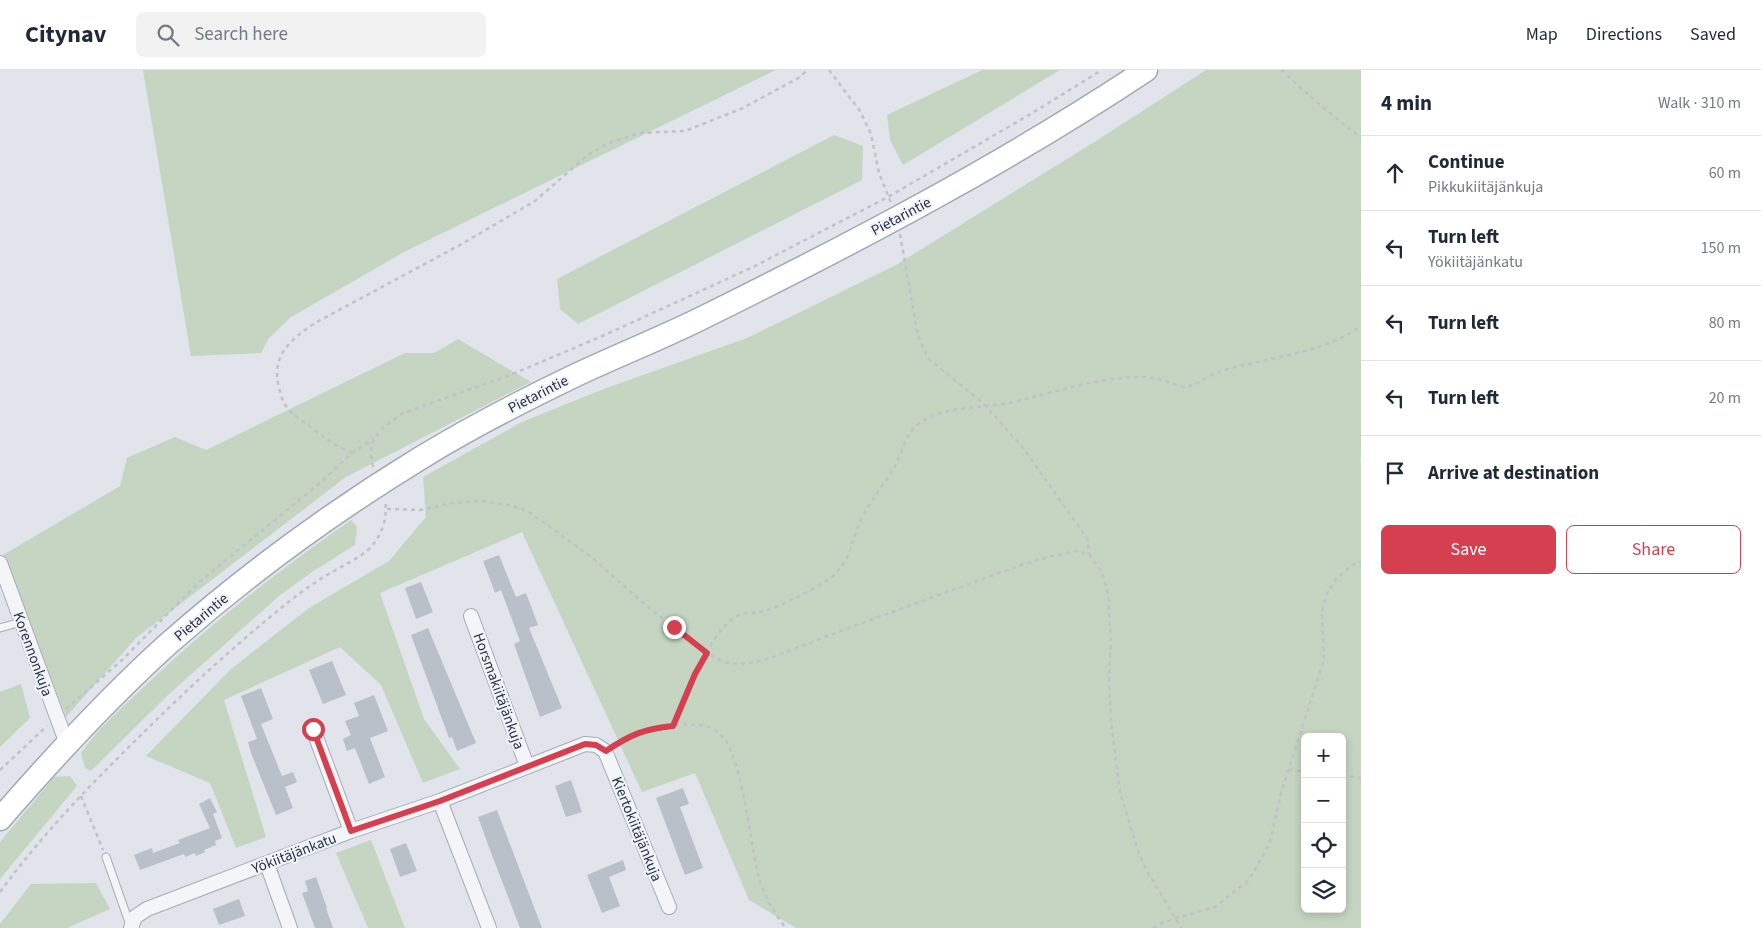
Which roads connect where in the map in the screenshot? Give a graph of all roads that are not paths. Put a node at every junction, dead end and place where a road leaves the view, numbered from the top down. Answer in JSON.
{"nodes":[{"id":1,"x":1146,"y":70,"type":"edge"},
{"id":2,"x":0,"y":563,"type":"edge"},
{"id":3,"x":471,"y":616,"type":"dead end"},
{"id":4,"x":21,"y":622,"type":"junction"},
{"id":5,"x":0,"y":628,"type":"edge"},
{"id":6,"x":313,"y":729,"type":"dead end"},
{"id":7,"x":67,"y":744,"type":"junction"},
{"id":8,"x":606,"y":751,"type":"joint"},
{"id":9,"x":526,"y":766,"type":"junction"},
{"id":10,"x":440,"y":801,"type":"junction"},
{"id":11,"x":0,"y":819,"type":"edge"},
{"id":12,"x":351,"y":831,"type":"junction"},
{"id":13,"x":106,"y":857,"type":"road end"},
{"id":14,"x":267,"y":864,"type":"junction"},
{"id":15,"x":669,"y":907,"type":"dead end"},
{"id":16,"x":130,"y":928,"type":"edge"},
{"id":17,"x":290,"y":928,"type":"edge"},
{"id":18,"x":489,"y":928,"type":"edge"}],
"edges":[{"from":1,"to":7,"type":"main road","name":"Pietarintie"},
{"from":2,"to":4,"type":"street","name":"Korennonkuja"},
{"from":3,"to":9,"type":"street","name":"Horsmakiitäjänkuja"},
{"from":4,"to":5,"type":"lane"},
{"from":4,"to":7,"type":"street","name":"Korennonkuja"},
{"from":6,"to":12,"type":"street"},
{"from":7,"to":11,"type":"main road","name":"Pietarintie"},
{"from":8,"to":9,"type":"street","name":"Yökiitäjänkatu"},
{"from":8,"to":15,"type":"street","name":"Kiertokiitäjänkuja"},
{"from":9,"to":10,"type":"street","name":"Yökiitäjänkatu"},
{"from":10,"to":12,"type":"street","name":"Yökiitäjänkatu"},
{"from":10,"to":18,"type":"street"},
{"from":12,"to":14,"type":"street","name":"Yökiitäjänkatu"},
{"from":13,"to":16,"type":"lane"},
{"from":14,"to":16,"type":"street","name":"Yökiitäjänkatu"},
{"from":14,"to":17,"type":"street"}]}
